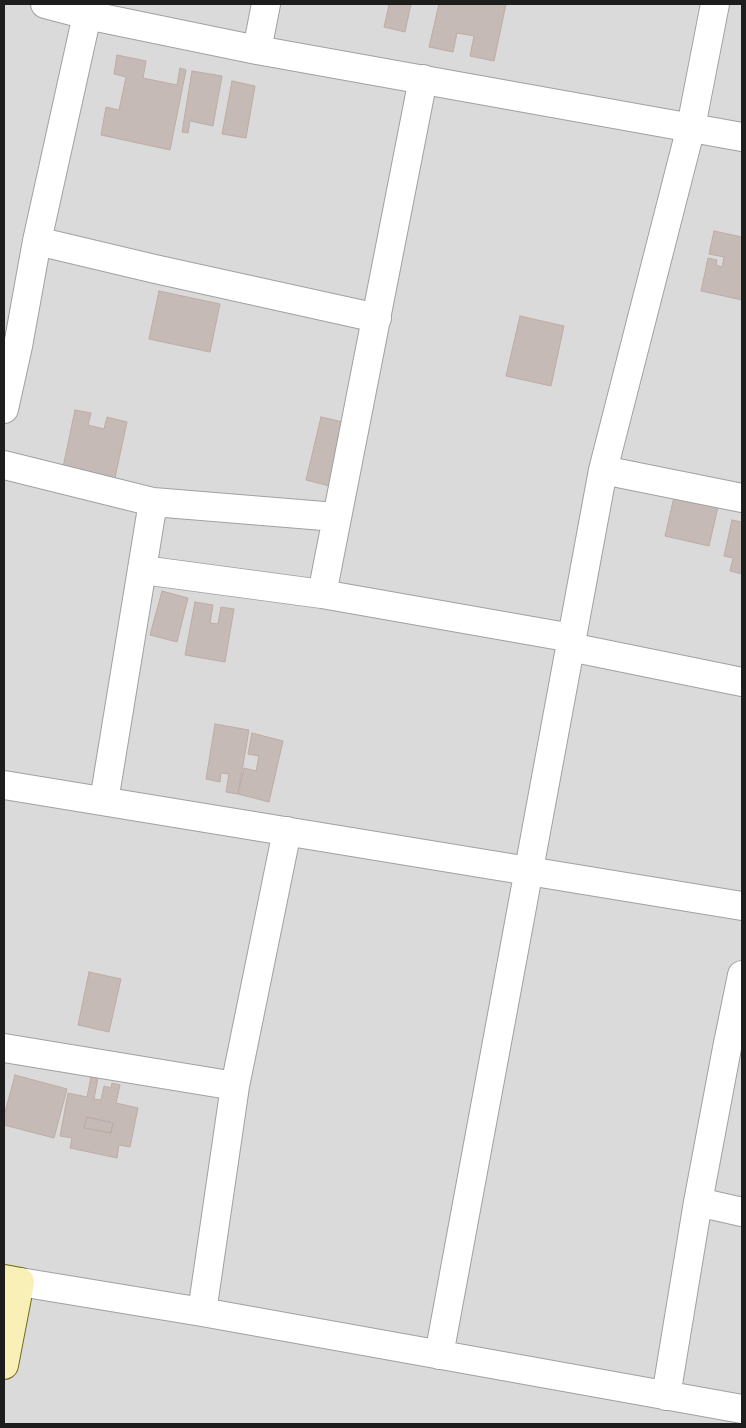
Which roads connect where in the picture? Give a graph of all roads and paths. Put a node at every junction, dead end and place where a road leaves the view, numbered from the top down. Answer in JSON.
{"nodes":[{"id":1,"x":45,"y":4,"type":"edge"},
{"id":2,"x":266,"y":4,"type":"edge"},
{"id":3,"x":715,"y":4,"type":"edge"},
{"id":4,"x":86,"y":14,"type":"junction"},
{"id":5,"x":257,"y":50,"type":"junction"},
{"id":6,"x":423,"y":79,"type":"junction"},
{"id":7,"x":691,"y":127,"type":"junction"},
{"id":8,"x":742,"y":137,"type":"edge"},
{"id":9,"x":37,"y":241,"type":"junction"},
{"id":10,"x":377,"y":318,"type":"junction"},
{"id":11,"x":11,"y":345,"type":"edge"},
{"id":12,"x":4,"y":409,"type":"edge"},
{"id":13,"x":4,"y":465,"type":"edge"},
{"id":14,"x":603,"y":470,"type":"junction"},
{"id":15,"x":742,"y":498,"type":"edge"},
{"id":16,"x":153,"y":502,"type":"junction"},
{"id":17,"x":336,"y":518,"type":"junction"},
{"id":18,"x":143,"y":570,"type":"junction"},
{"id":19,"x":322,"y":594,"type":"junction"},
{"id":20,"x":571,"y":642,"type":"junction"},
{"id":21,"x":742,"y":682,"type":"edge"},
{"id":22,"x":4,"y":785,"type":"edge"},
{"id":23,"x":104,"y":801,"type":"junction"},
{"id":24,"x":287,"y":831,"type":"junction"},
{"id":25,"x":528,"y":871,"type":"junction"},
{"id":26,"x":742,"y":906,"type":"edge"},
{"id":27,"x":742,"y":975,"type":"edge"},
{"id":28,"x":4,"y":1048,"type":"edge"},
{"id":29,"x":734,"y":1049,"type":"edge"},
{"id":30,"x":235,"y":1086,"type":"junction"},
{"id":31,"x":698,"y":1202,"type":"junction"},
{"id":32,"x":742,"y":1212,"type":"edge"},
{"id":33,"x":12,"y":1281,"type":"edge"},
{"id":34,"x":202,"y":1312,"type":"junction"},
{"id":35,"x":439,"y":1355,"type":"junction"},
{"id":36,"x":4,"y":1365,"type":"edge"},
{"id":37,"x":666,"y":1396,"type":"junction"},
{"id":38,"x":742,"y":1409,"type":"edge"},
{"id":39,"x":710,"y":1414,"type":"edge"}],
"edges":[{"from":1,"to":4,"type":"street"},
{"from":2,"to":5,"type":"street"},
{"from":3,"to":7,"type":"street"},
{"from":4,"to":5,"type":"street"},
{"from":4,"to":9,"type":"street"},
{"from":5,"to":6,"type":"street"},
{"from":6,"to":7,"type":"street"},
{"from":6,"to":10,"type":"street"},
{"from":7,"to":8,"type":"street"},
{"from":7,"to":14,"type":"street"},
{"from":9,"to":10,"type":"street"},
{"from":9,"to":11,"type":"street"},
{"from":10,"to":17,"type":"street"},
{"from":11,"to":12,"type":"street"},
{"from":13,"to":16,"type":"street"},
{"from":14,"to":15,"type":"street"},
{"from":14,"to":20,"type":"street"},
{"from":16,"to":17,"type":"street"},
{"from":16,"to":18,"type":"street"},
{"from":17,"to":19,"type":"street"},
{"from":18,"to":19,"type":"street"},
{"from":18,"to":23,"type":"street"},
{"from":19,"to":20,"type":"street"},
{"from":20,"to":21,"type":"street"},
{"from":20,"to":25,"type":"street"},
{"from":22,"to":23,"type":"street"},
{"from":23,"to":24,"type":"street"},
{"from":24,"to":25,"type":"street"},
{"from":24,"to":30,"type":"street"},
{"from":25,"to":26,"type":"street"},
{"from":25,"to":35,"type":"street"},
{"from":27,"to":29,"type":"street"},
{"from":28,"to":30,"type":"street"},
{"from":29,"to":31,"type":"street"},
{"from":30,"to":34,"type":"street"},
{"from":31,"to":32,"type":"street"},
{"from":31,"to":37,"type":"street"},
{"from":33,"to":34,"type":"street"},
{"from":33,"to":36,"type":"main road"},
{"from":34,"to":35,"type":"street"},
{"from":35,"to":37,"type":"street"},
{"from":37,"to":39,"type":"street"},
{"from":38,"to":39,"type":"street"}]}
